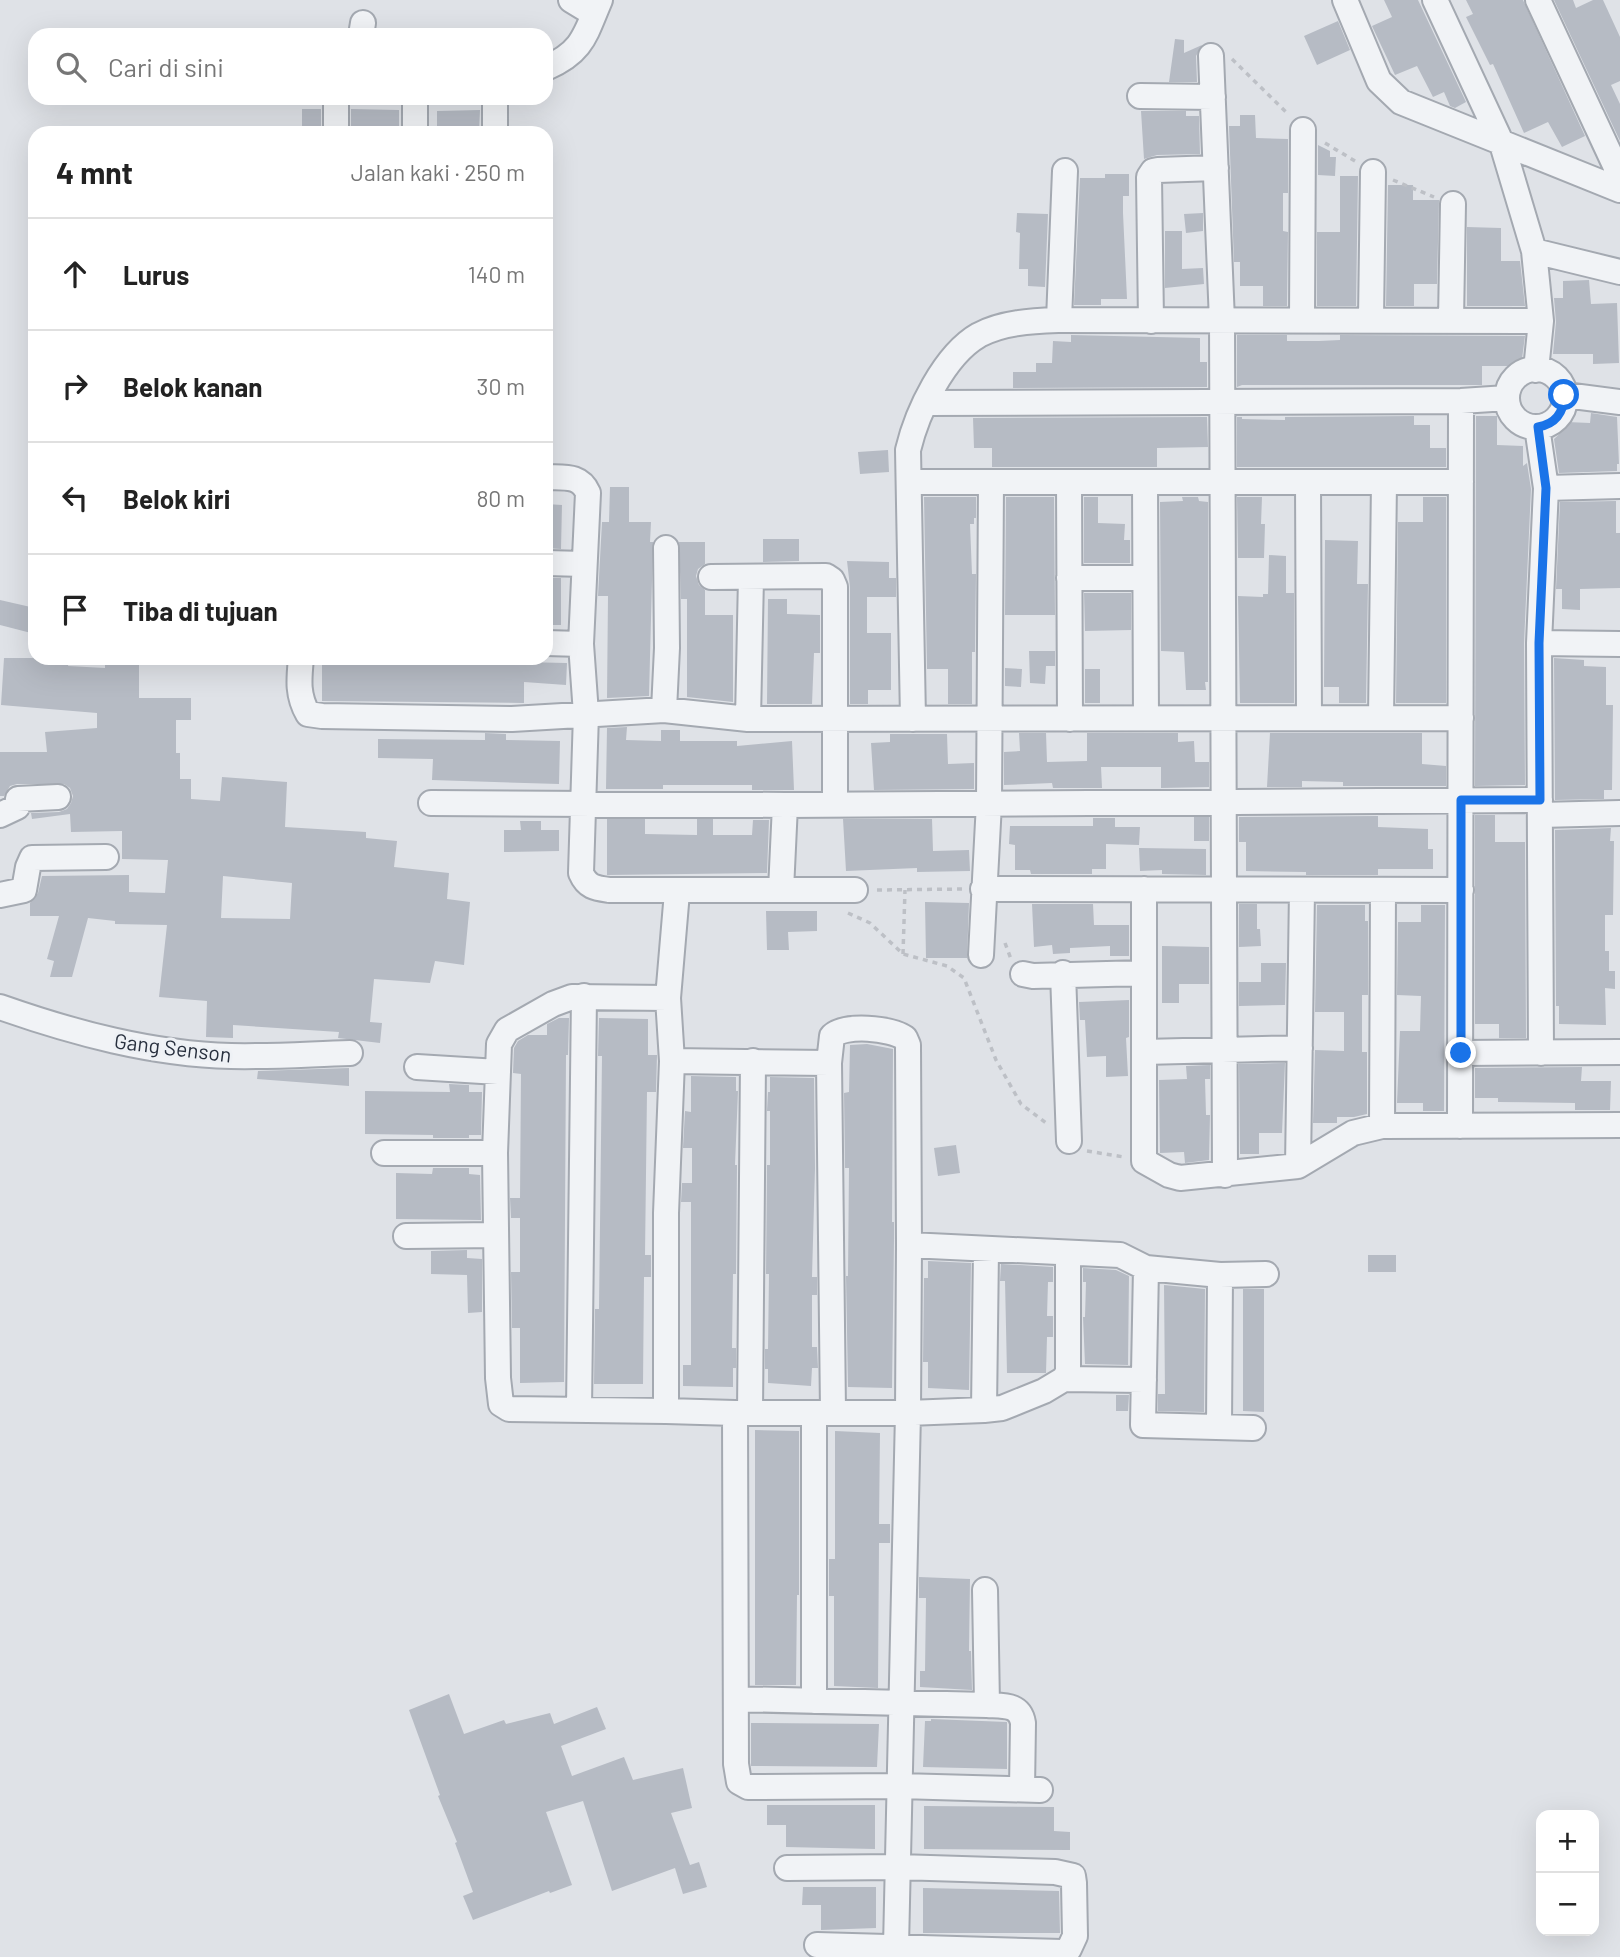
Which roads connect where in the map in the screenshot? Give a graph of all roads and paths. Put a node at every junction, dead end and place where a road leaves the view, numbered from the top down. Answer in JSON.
{"nodes":[{"id":1,"x":571,"y":0,"type":"edge"},
{"id":2,"x":1323,"y":0,"type":"edge"},
{"id":3,"x":1336,"y":0,"type":"edge"},
{"id":4,"x":1345,"y":0,"type":"edge"},
{"id":5,"x":1435,"y":0,"type":"edge"},
{"id":6,"x":1538,"y":0,"type":"edge"},
{"id":7,"x":597,"y":7,"type":"edge"},
{"id":8,"x":1210,"y":56,"type":"dead end"},
{"id":9,"x":553,"y":64,"type":"edge"},
{"id":10,"x":1140,"y":96,"type":"dead end"},
{"id":11,"x":1213,"y":97,"type":"junction"},
{"id":12,"x":335,"y":105,"type":"edge"},
{"id":13,"x":415,"y":105,"type":"edge"},
{"id":14,"x":495,"y":105,"type":"edge"},
{"id":15,"x":335,"y":126,"type":"edge"},
{"id":16,"x":415,"y":126,"type":"edge"},
{"id":17,"x":495,"y":126,"type":"edge"},
{"id":18,"x":1303,"y":130,"type":"dead end"},
{"id":19,"x":1506,"y":155,"type":"junction"},
{"id":20,"x":1216,"y":168,"type":"junction"},
{"id":21,"x":1065,"y":171,"type":"dead end"},
{"id":22,"x":1373,"y":172,"type":"dead end"},
{"id":23,"x":1620,"y":176,"type":"edge"},
{"id":24,"x":1620,"y":190,"type":"edge"},
{"id":25,"x":1453,"y":204,"type":"dead end"},
{"id":26,"x":1534,"y":251,"type":"junction"},
{"id":27,"x":1620,"y":272,"type":"edge"},
{"id":28,"x":1371,"y":319,"type":"junction"},
{"id":29,"x":1059,"y":320,"type":"junction"},
{"id":30,"x":1302,"y":320,"type":"junction"},
{"id":31,"x":1451,"y":320,"type":"junction"},
{"id":32,"x":1151,"y":321,"type":"junction"},
{"id":33,"x":1222,"y":321,"type":"junction"},
{"id":34,"x":1541,"y":321,"type":"junction"},
{"id":35,"x":1536,"y":370,"type":"junction"},
{"id":36,"x":1564,"y":395,"type":"junction"},
{"id":37,"x":1507,"y":398,"type":"junction"},
{"id":38,"x":1461,"y":401,"type":"junction"},
{"id":39,"x":1222,"y":402,"type":"junction"},
{"id":40,"x":1620,"y":402,"type":"edge"},
{"id":41,"x":925,"y":403,"type":"junction"},
{"id":42,"x":1538,"y":427,"type":"junction"},
{"id":43,"x":553,"y":477,"type":"edge"},
{"id":44,"x":909,"y":482,"type":"junction"},
{"id":45,"x":990,"y":482,"type":"junction"},
{"id":46,"x":1069,"y":482,"type":"junction"},
{"id":47,"x":1145,"y":482,"type":"junction"},
{"id":48,"x":1223,"y":482,"type":"junction"},
{"id":49,"x":1308,"y":482,"type":"junction"},
{"id":50,"x":1384,"y":482,"type":"junction"},
{"id":51,"x":1461,"y":482,"type":"junction"},
{"id":52,"x":1620,"y":486,"type":"edge"},
{"id":53,"x":1546,"y":488,"type":"junction"},
{"id":54,"x":666,"y":548,"type":"dead end"},
{"id":55,"x":553,"y":563,"type":"edge"},
{"id":56,"x":583,"y":564,"type":"junction"},
{"id":57,"x":711,"y":577,"type":"dead end"},
{"id":58,"x":751,"y":577,"type":"junction"},
{"id":59,"x":1069,"y":578,"type":"junction"},
{"id":60,"x":1145,"y":578,"type":"junction"},
{"id":61,"x":553,"y":643,"type":"edge"},
{"id":62,"x":1539,"y":643,"type":"junction"},
{"id":63,"x":1620,"y":643,"type":"edge"},
{"id":64,"x":581,"y":644,"type":"junction"},
{"id":65,"x":301,"y":665,"type":"edge"},
{"id":66,"x":664,"y":710,"type":"junction"},
{"id":67,"x":586,"y":714,"type":"junction"},
{"id":68,"x":1146,"y":718,"type":"junction"},
{"id":69,"x":1223,"y":718,"type":"junction"},
{"id":70,"x":1309,"y":718,"type":"junction"},
{"id":71,"x":1381,"y":718,"type":"junction"},
{"id":72,"x":1461,"y":718,"type":"junction"},
{"id":73,"x":748,"y":719,"type":"junction"},
{"id":74,"x":835,"y":719,"type":"junction"},
{"id":75,"x":914,"y":719,"type":"junction"},
{"id":76,"x":989,"y":719,"type":"junction"},
{"id":77,"x":1070,"y":719,"type":"junction"},
{"id":78,"x":58,"y":797,"type":"dead end"},
{"id":79,"x":1461,"y":800,"type":"junction"},
{"id":80,"x":582,"y":802,"type":"junction"},
{"id":81,"x":1224,"y":802,"type":"junction"},
{"id":82,"x":431,"y":803,"type":"dead end"},
{"id":83,"x":989,"y":803,"type":"junction"},
{"id":84,"x":835,"y":804,"type":"junction"},
{"id":85,"x":785,"y":805,"type":"junction"},
{"id":86,"x":1540,"y":807,"type":"junction"},
{"id":87,"x":1620,"y":813,"type":"edge"},
{"id":88,"x":0,"y":815,"type":"edge"},
{"id":89,"x":106,"y":858,"type":"dead end"},
{"id":90,"x":983,"y":889,"type":"junction"},
{"id":91,"x":1144,"y":889,"type":"junction"},
{"id":92,"x":781,"y":890,"type":"junction"},
{"id":93,"x":855,"y":890,"type":"joint"},
{"id":94,"x":905,"y":890,"type":"junction"},
{"id":95,"x":1224,"y":890,"type":"junction"},
{"id":96,"x":1302,"y":890,"type":"junction"},
{"id":97,"x":1383,"y":890,"type":"junction"},
{"id":98,"x":1461,"y":890,"type":"junction"},
{"id":99,"x":823,"y":891,"type":"junction"},
{"id":100,"x":677,"y":892,"type":"junction"},
{"id":101,"x":0,"y":895,"type":"edge"},
{"id":102,"x":903,"y":954,"type":"junction"},
{"id":103,"x":981,"y":955,"type":"dead end"},
{"id":104,"x":1063,"y":973,"type":"junction"},
{"id":105,"x":1144,"y":973,"type":"junction"},
{"id":106,"x":1023,"y":974,"type":"dead end"},
{"id":107,"x":584,"y":996,"type":"junction"},
{"id":108,"x":667,"y":998,"type":"junction"},
{"id":109,"x":0,"y":1007,"type":"edge"},
{"id":110,"x":1300,"y":1048,"type":"junction"},
{"id":111,"x":1225,"y":1050,"type":"junction"},
{"id":112,"x":1144,"y":1052,"type":"junction"},
{"id":113,"x":1541,"y":1052,"type":"junction"},
{"id":114,"x":1620,"y":1052,"type":"edge"},
{"id":115,"x":350,"y":1053,"type":"dead end"},
{"id":116,"x":1461,"y":1053,"type":"junction"},
{"id":117,"x":672,"y":1061,"type":"junction"},
{"id":118,"x":753,"y":1061,"type":"junction"},
{"id":119,"x":829,"y":1063,"type":"junction"},
{"id":120,"x":417,"y":1067,"type":"dead end"},
{"id":121,"x":498,"y":1072,"type":"junction"},
{"id":122,"x":1620,"y":1125,"type":"edge"},
{"id":123,"x":1382,"y":1126,"type":"junction"},
{"id":124,"x":1460,"y":1126,"type":"junction"},
{"id":125,"x":1069,"y":1141,"type":"junction"},
{"id":126,"x":384,"y":1153,"type":"dead end"},
{"id":127,"x":495,"y":1153,"type":"junction"},
{"id":128,"x":1144,"y":1161,"type":"junction"},
{"id":129,"x":1298,"y":1166,"type":"junction"},
{"id":130,"x":1225,"y":1175,"type":"junction"},
{"id":131,"x":496,"y":1235,"type":"junction"},
{"id":132,"x":407,"y":1236,"type":"dead end"},
{"id":133,"x":909,"y":1245,"type":"junction"},
{"id":134,"x":986,"y":1249,"type":"junction"},
{"id":135,"x":1068,"y":1253,"type":"junction"},
{"id":136,"x":1146,"y":1268,"type":"junction"},
{"id":137,"x":1266,"y":1274,"type":"dead end"},
{"id":138,"x":1220,"y":1275,"type":"junction"},
{"id":139,"x":1064,"y":1379,"type":"junction"},
{"id":140,"x":1144,"y":1380,"type":"junction"},
{"id":141,"x":579,"y":1409,"type":"junction"},
{"id":142,"x":984,"y":1410,"type":"junction"},
{"id":143,"x":666,"y":1411,"type":"junction"},
{"id":144,"x":823,"y":1412,"type":"junction"},
{"id":145,"x":742,"y":1413,"type":"junction"},
{"id":146,"x":908,"y":1413,"type":"junction"},
{"id":147,"x":1219,"y":1427,"type":"junction"},
{"id":148,"x":1253,"y":1428,"type":"dead end"},
{"id":149,"x":985,"y":1590,"type":"dead end"},
{"id":150,"x":736,"y":1699,"type":"junction"},
{"id":151,"x":814,"y":1701,"type":"junction"},
{"id":152,"x":902,"y":1702,"type":"junction"},
{"id":153,"x":987,"y":1705,"type":"junction"},
{"id":154,"x":900,"y":1786,"type":"junction"},
{"id":155,"x":898,"y":1867,"type":"junction"},
{"id":156,"x":788,"y":1868,"type":"dead end"},
{"id":157,"x":817,"y":1945,"type":"dead end"},
{"id":158,"x":896,"y":1947,"type":"junction"}],
"edges":[{"from":1,"to":7,"type":"street"},
{"from":2,"to":3,"type":"street"},
{"from":4,"to":19,"type":"street"},
{"from":5,"to":19,"type":"street"},
{"from":6,"to":23,"type":"street"},
{"from":7,"to":9,"type":"street"},
{"from":8,"to":11,"type":"street"},
{"from":10,"to":11,"type":"street"},
{"from":11,"to":20,"type":"street"},
{"from":12,"to":15,"type":"street"},
{"from":13,"to":16,"type":"street"},
{"from":14,"to":17,"type":"street"},
{"from":18,"to":30,"type":"street"},
{"from":19,"to":24,"type":"street"},
{"from":19,"to":26,"type":"street"},
{"from":20,"to":32,"type":"street"},
{"from":20,"to":33,"type":"street"},
{"from":21,"to":29,"type":"street"},
{"from":22,"to":28,"type":"street"},
{"from":25,"to":31,"type":"street"},
{"from":26,"to":27,"type":"street"},
{"from":26,"to":34,"type":"street"},
{"from":28,"to":30,"type":"street"},
{"from":28,"to":31,"type":"street"},
{"from":29,"to":32,"type":"street"},
{"from":29,"to":41,"type":"street"},
{"from":30,"to":33,"type":"street"},
{"from":31,"to":34,"type":"street"},
{"from":32,"to":33,"type":"street"},
{"from":33,"to":39,"type":"street"},
{"from":34,"to":35,"type":"street"},
{"from":35,"to":36,"type":"street"},
{"from":35,"to":37,"type":"street"},
{"from":36,"to":40,"type":"street"},
{"from":36,"to":42,"type":"street"},
{"from":37,"to":38,"type":"street"},
{"from":37,"to":42,"type":"street"},
{"from":38,"to":39,"type":"street"},
{"from":38,"to":51,"type":"street"},
{"from":39,"to":41,"type":"street"},
{"from":39,"to":48,"type":"street"},
{"from":41,"to":44,"type":"street"},
{"from":42,"to":53,"type":"street"},
{"from":43,"to":56,"type":"street"},
{"from":44,"to":45,"type":"street"},
{"from":44,"to":75,"type":"street"},
{"from":45,"to":46,"type":"street"},
{"from":45,"to":76,"type":"street"},
{"from":46,"to":47,"type":"street"},
{"from":46,"to":59,"type":"street"},
{"from":47,"to":48,"type":"street"},
{"from":47,"to":60,"type":"street"},
{"from":48,"to":49,"type":"street"},
{"from":48,"to":69,"type":"street"},
{"from":49,"to":50,"type":"street"},
{"from":49,"to":70,"type":"street"},
{"from":50,"to":51,"type":"street"},
{"from":50,"to":71,"type":"street"},
{"from":51,"to":72,"type":"street"},
{"from":52,"to":53,"type":"street"},
{"from":53,"to":62,"type":"street"},
{"from":54,"to":66,"type":"street"},
{"from":55,"to":56,"type":"street"},
{"from":56,"to":64,"type":"street"},
{"from":57,"to":58,"type":"street"},
{"from":58,"to":73,"type":"street"},
{"from":58,"to":74,"type":"street"},
{"from":59,"to":60,"type":"street"},
{"from":59,"to":77,"type":"street"},
{"from":60,"to":68,"type":"street"},
{"from":61,"to":64,"type":"street"},
{"from":62,"to":63,"type":"street"},
{"from":62,"to":86,"type":"street"},
{"from":64,"to":67,"type":"street"},
{"from":65,"to":67,"type":"street"},
{"from":66,"to":67,"type":"street"},
{"from":66,"to":73,"type":"street"},
{"from":67,"to":80,"type":"street"},
{"from":68,"to":69,"type":"street"},
{"from":68,"to":77,"type":"street"},
{"from":69,"to":70,"type":"street"},
{"from":69,"to":81,"type":"street"},
{"from":70,"to":71,"type":"street"},
{"from":71,"to":72,"type":"street"},
{"from":72,"to":79,"type":"street"},
{"from":73,"to":74,"type":"street"},
{"from":74,"to":75,"type":"street"},
{"from":74,"to":84,"type":"street"},
{"from":75,"to":76,"type":"street"},
{"from":76,"to":77,"type":"street"},
{"from":76,"to":83,"type":"street"},
{"from":78,"to":88,"type":"street"},
{"from":79,"to":81,"type":"street"},
{"from":79,"to":86,"type":"street"},
{"from":79,"to":98,"type":"street"},
{"from":80,"to":82,"type":"street"},
{"from":80,"to":85,"type":"street"},
{"from":80,"to":100,"type":"street"},
{"from":81,"to":83,"type":"street"},
{"from":81,"to":95,"type":"street"},
{"from":83,"to":84,"type":"street"},
{"from":83,"to":90,"type":"street"},
{"from":84,"to":85,"type":"street"},
{"from":85,"to":92,"type":"street"},
{"from":86,"to":87,"type":"street"},
{"from":86,"to":113,"type":"street"},
{"from":89,"to":101,"type":"street"},
{"from":90,"to":91,"type":"street"},
{"from":90,"to":94,"type":"path"},
{"from":90,"to":103,"type":"street"},
{"from":91,"to":95,"type":"street"},
{"from":91,"to":105,"type":"street"},
{"from":92,"to":99,"type":"street"},
{"from":92,"to":100,"type":"street"},
{"from":93,"to":94,"type":"path"},
{"from":93,"to":99,"type":"street"},
{"from":94,"to":102,"type":"path"},
{"from":95,"to":96,"type":"street"},
{"from":95,"to":111,"type":"street"},
{"from":96,"to":97,"type":"street"},
{"from":96,"to":110,"type":"street"},
{"from":97,"to":98,"type":"street"},
{"from":97,"to":123,"type":"street"},
{"from":98,"to":116,"type":"street"},
{"from":99,"to":102,"type":"path"},
{"from":100,"to":108,"type":"street"},
{"from":102,"to":125,"type":"path"},
{"from":104,"to":105,"type":"street"},
{"from":104,"to":106,"type":"street"},
{"from":104,"to":125,"type":"street"},
{"from":105,"to":112,"type":"street"},
{"from":107,"to":108,"type":"street"},
{"from":107,"to":121,"type":"street"},
{"from":107,"to":141,"type":"street"},
{"from":108,"to":117,"type":"street"},
{"from":109,"to":115,"type":"street","name":"Gang Senson"},
{"from":110,"to":111,"type":"street"},
{"from":110,"to":129,"type":"street"},
{"from":111,"to":112,"type":"street"},
{"from":111,"to":130,"type":"street"},
{"from":112,"to":128,"type":"street"},
{"from":113,"to":114,"type":"street"},
{"from":113,"to":116,"type":"street"},
{"from":116,"to":124,"type":"street"},
{"from":117,"to":118,"type":"street"},
{"from":117,"to":143,"type":"street"},
{"from":118,"to":119,"type":"street"},
{"from":118,"to":145,"type":"street"},
{"from":119,"to":133,"type":"street"},
{"from":119,"to":144,"type":"street"},
{"from":120,"to":121,"type":"street"},
{"from":121,"to":127,"type":"street"},
{"from":122,"to":124,"type":"street"},
{"from":123,"to":124,"type":"street"},
{"from":123,"to":129,"type":"street"},
{"from":125,"to":128,"type":"path"},
{"from":126,"to":127,"type":"street"},
{"from":127,"to":131,"type":"street"},
{"from":128,"to":130,"type":"street"},
{"from":129,"to":130,"type":"street"},
{"from":131,"to":132,"type":"street"},
{"from":131,"to":141,"type":"street"},
{"from":133,"to":134,"type":"street"},
{"from":133,"to":146,"type":"street"},
{"from":134,"to":135,"type":"street"},
{"from":134,"to":142,"type":"street"},
{"from":135,"to":136,"type":"street"},
{"from":135,"to":139,"type":"street"},
{"from":136,"to":138,"type":"street"},
{"from":136,"to":140,"type":"street"},
{"from":137,"to":138,"type":"street"},
{"from":138,"to":147,"type":"street"},
{"from":139,"to":140,"type":"street"},
{"from":139,"to":142,"type":"street"},
{"from":140,"to":147,"type":"street"},
{"from":141,"to":143,"type":"street"},
{"from":142,"to":146,"type":"street"},
{"from":143,"to":145,"type":"street"},
{"from":144,"to":145,"type":"street"},
{"from":144,"to":146,"type":"street"},
{"from":144,"to":151,"type":"street"},
{"from":145,"to":150,"type":"street"},
{"from":146,"to":152,"type":"street"},
{"from":147,"to":148,"type":"street"},
{"from":149,"to":153,"type":"street"},
{"from":150,"to":151,"type":"street"},
{"from":150,"to":154,"type":"street"},
{"from":151,"to":152,"type":"street"},
{"from":152,"to":153,"type":"street"},
{"from":152,"to":154,"type":"street"},
{"from":153,"to":154,"type":"street"},
{"from":154,"to":155,"type":"street"},
{"from":155,"to":156,"type":"street"},
{"from":155,"to":158,"type":"street"},
{"from":155,"to":158,"type":"street"},
{"from":157,"to":158,"type":"street"}]}
